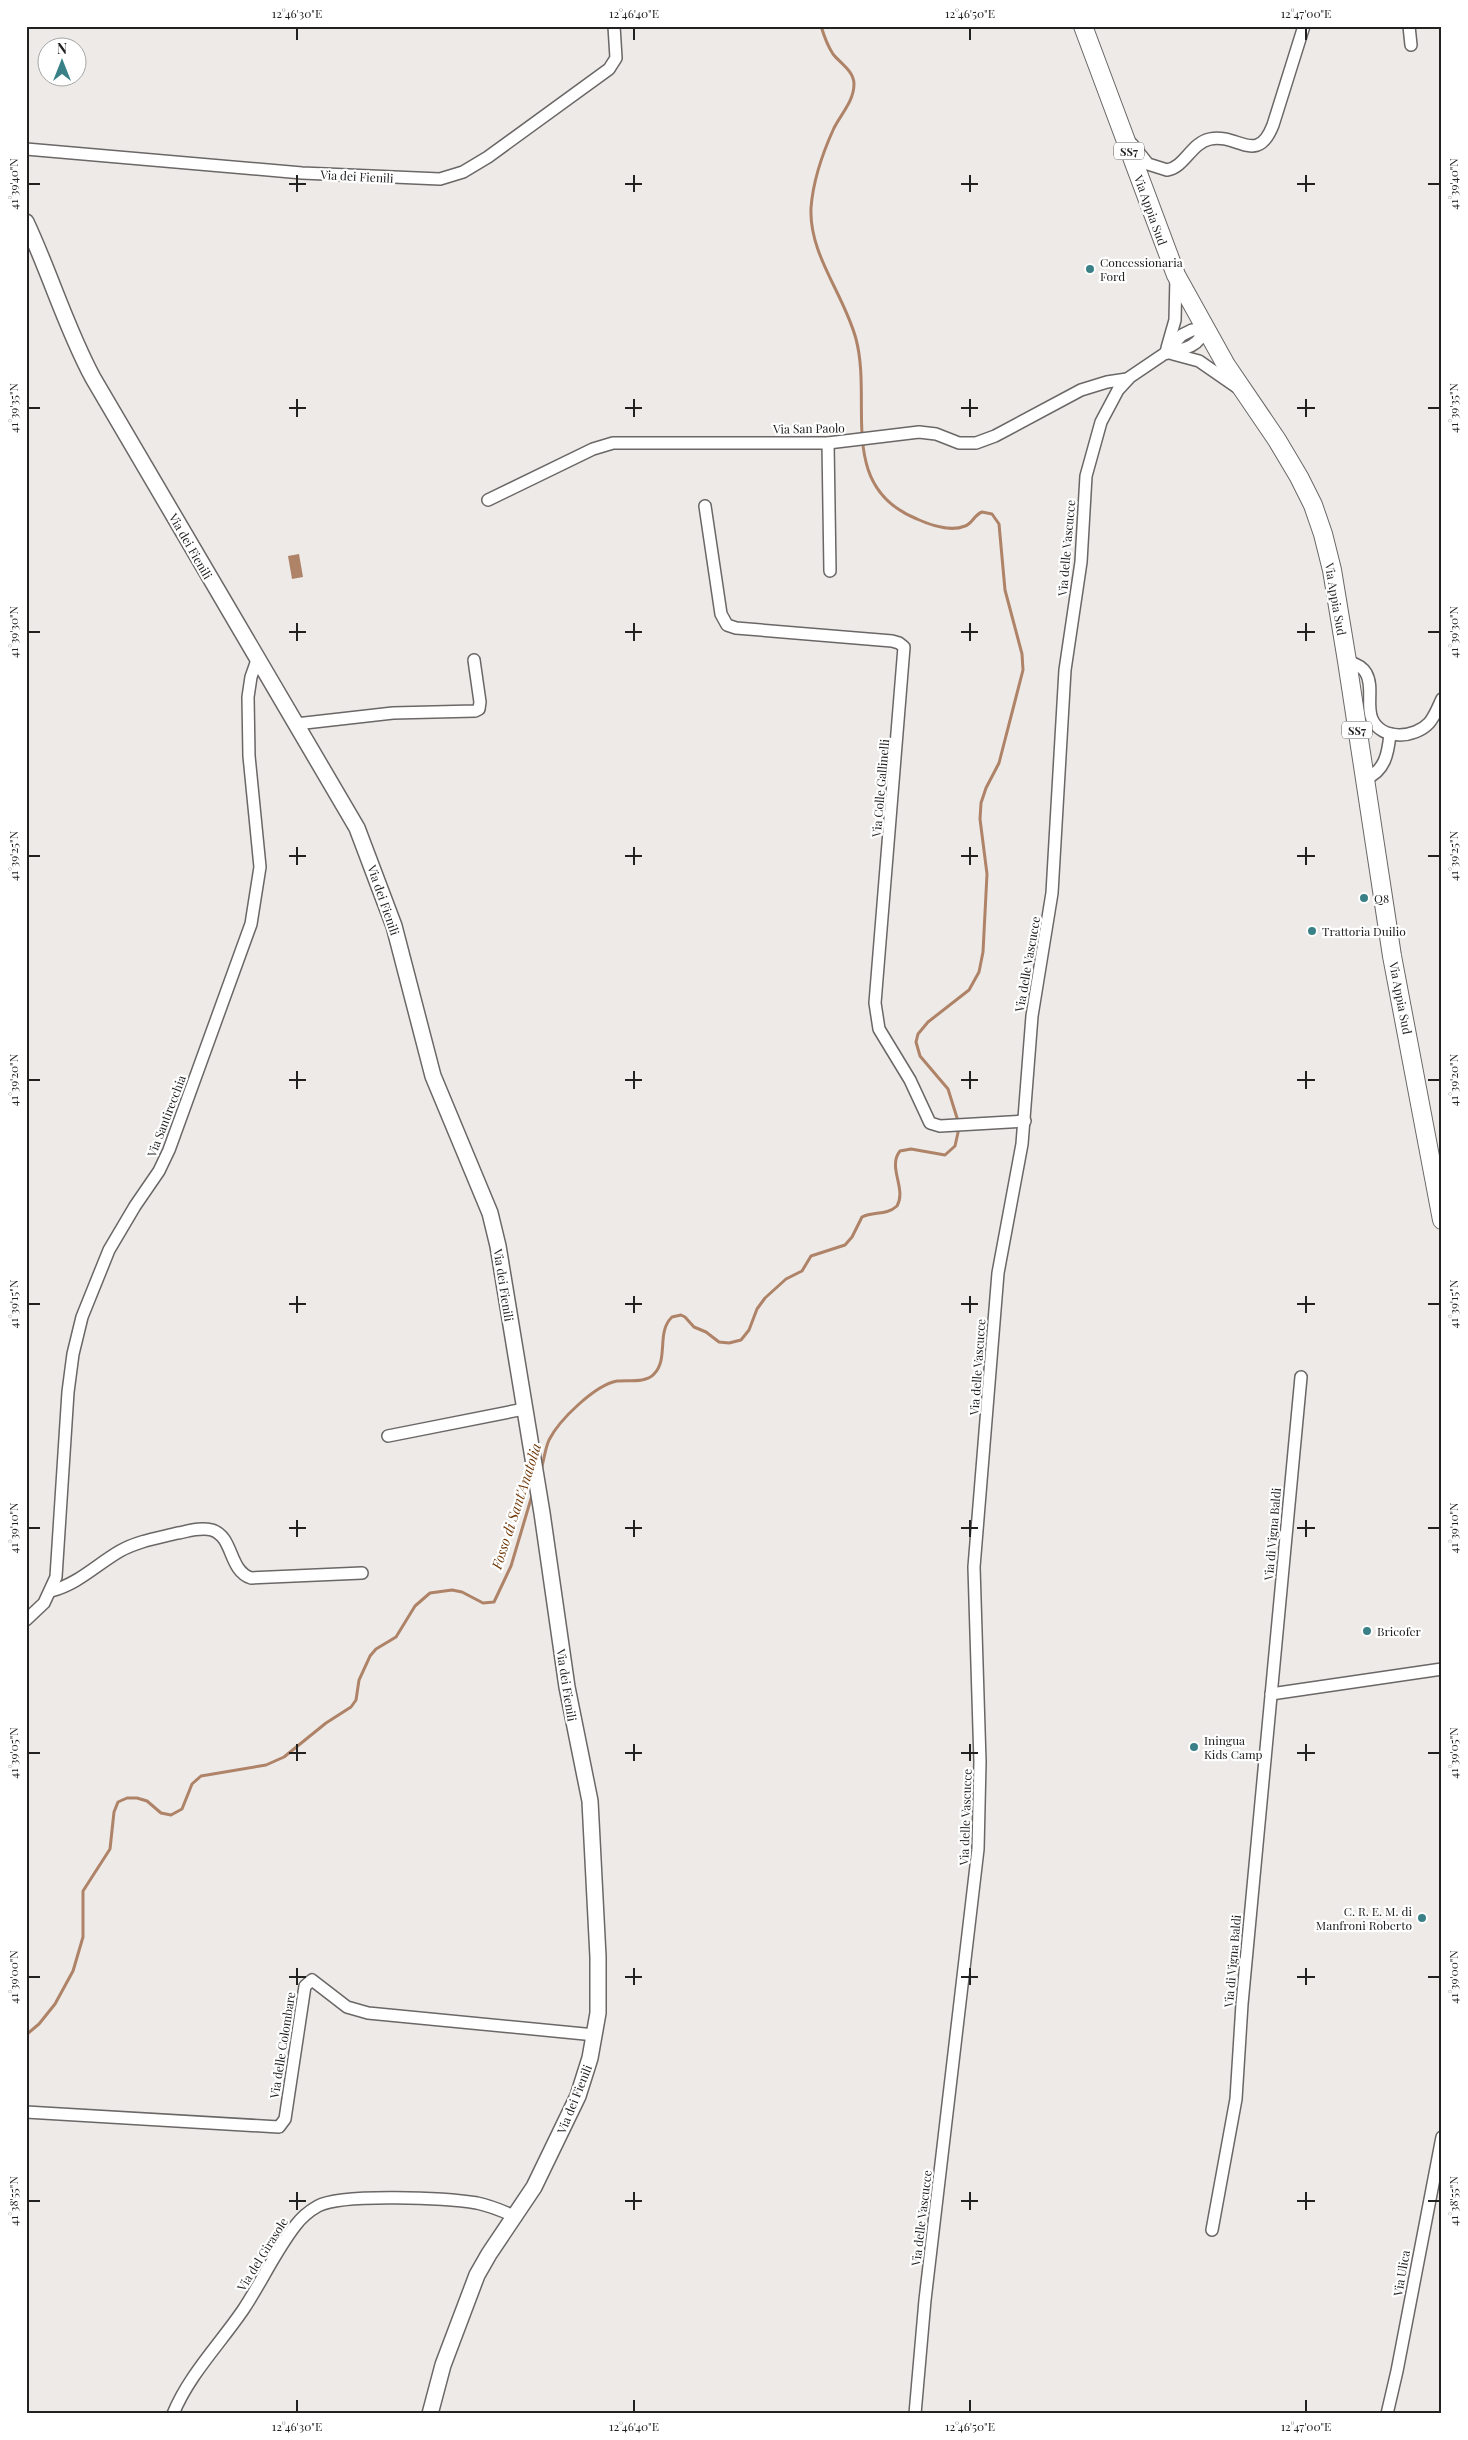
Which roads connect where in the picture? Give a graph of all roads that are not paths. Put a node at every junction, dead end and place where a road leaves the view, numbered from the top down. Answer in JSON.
{"nodes":[{"id":1,"x":614,"y":26,"type":"edge"},
{"id":2,"x":1082,"y":26,"type":"edge"},
{"id":3,"x":1304,"y":26,"type":"edge"},
{"id":4,"x":1409,"y":26,"type":"edge"},
{"id":5,"x":1412,"y":45,"type":"dead end"},
{"id":6,"x":1116,"y":116,"type":"junction"},
{"id":7,"x":26,"y":149,"type":"edge"},
{"id":8,"x":26,"y":222,"type":"edge"},
{"id":9,"x":1176,"y":275,"type":"junction"},
{"id":10,"x":1204,"y":329,"type":"junction"},
{"id":11,"x":1164,"y":354,"type":"junction"},
{"id":12,"x":1127,"y":380,"type":"junction"},
{"id":13,"x":1241,"y":391,"type":"junction"},
{"id":14,"x":828,"y":443,"type":"junction"},
{"id":15,"x":488,"y":500,"type":"dead end"},
{"id":16,"x":705,"y":506,"type":"dead end"},
{"id":17,"x":830,"y":571,"type":"dead end"},
{"id":18,"x":257,"y":660,"type":"junction"},
{"id":19,"x":474,"y":660,"type":"dead end"},
{"id":20,"x":1347,"y":661,"type":"junction"},
{"id":21,"x":1442,"y":699,"type":"edge"},
{"id":22,"x":296,"y":724,"type":"junction"},
{"id":23,"x":1390,"y":734,"type":"junction"},
{"id":24,"x":1365,"y":779,"type":"junction"},
{"id":25,"x":1024,"y":1122,"type":"junction"},
{"id":26,"x":1442,"y":1220,"type":"edge"},
{"id":27,"x":1301,"y":1377,"type":"dead end"},
{"id":28,"x":524,"y":1408,"type":"junction"},
{"id":29,"x":388,"y":1436,"type":"dead end"},
{"id":30,"x":362,"y":1573,"type":"dead end"},
{"id":31,"x":51,"y":1591,"type":"junction"},
{"id":32,"x":26,"y":1620,"type":"edge"},
{"id":33,"x":1442,"y":1668,"type":"edge"},
{"id":34,"x":1271,"y":1694,"type":"junction"},
{"id":35,"x":595,"y":2035,"type":"junction"},
{"id":36,"x":26,"y":2112,"type":"edge"},
{"id":37,"x":1442,"y":2137,"type":"edge"},
{"id":38,"x":516,"y":2217,"type":"junction"},
{"id":39,"x":1212,"y":2230,"type":"dead end"},
{"id":40,"x":172,"y":2414,"type":"edge"},
{"id":41,"x":430,"y":2414,"type":"edge"},
{"id":42,"x":915,"y":2414,"type":"edge"},
{"id":43,"x":1387,"y":2414,"type":"edge"}],
"edges":[{"from":1,"to":7,"type":"street","name":"Via dei Fienili"},
{"from":2,"to":6,"type":"main road","name":"Via Appia Sud","number":"SS7"},
{"from":3,"to":6,"type":"street"},
{"from":4,"to":5,"type":"street"},
{"from":6,"to":9,"type":"main road","name":"Via Appia Sud","number":"SS7"},
{"from":8,"to":18,"type":"street","name":"Via dei Fienili"},
{"from":9,"to":10,"type":"main road","name":"Via Appia Sud","number":"SS7"},
{"from":9,"to":11,"type":"street"},
{"from":10,"to":11,"type":"street","name":"Via delle Vascucce"},
{"from":10,"to":13,"type":"main road","name":"Via Appia Sud","number":"SS7"},
{"from":11,"to":12,"type":"street","name":"Via delle Vascucce"},
{"from":11,"to":13,"type":"street"},
{"from":12,"to":14,"type":"street","name":"Via San Paolo"},
{"from":12,"to":25,"type":"street","name":"Via delle Vascucce"},
{"from":13,"to":20,"type":"main road","name":"Via Appia Sud","number":"SS7"},
{"from":14,"to":15,"type":"street","name":"Via San Paolo"},
{"from":14,"to":17,"type":"street"},
{"from":16,"to":25,"type":"street","name":"Via Colle Gallinelli"},
{"from":18,"to":22,"type":"street","name":"Via dei Fienili"},
{"from":18,"to":31,"type":"street","name":"Via Santirecchia"},
{"from":19,"to":22,"type":"street"},
{"from":20,"to":23,"type":"street"},
{"from":20,"to":24,"type":"main road","name":"Via Appia Sud","number":"SS7"},
{"from":21,"to":23,"type":"street"},
{"from":22,"to":28,"type":"street","name":"Via dei Fienili"},
{"from":23,"to":24,"type":"street"},
{"from":24,"to":26,"type":"main road","name":"Via Appia Sud","number":"SS7"},
{"from":25,"to":42,"type":"street","name":"Via delle Vascucce"},
{"from":27,"to":34,"type":"street","name":"Via di Vigna Baldi"},
{"from":28,"to":29,"type":"street"},
{"from":28,"to":35,"type":"street","name":"Via dei Fienili"},
{"from":30,"to":31,"type":"street"},
{"from":31,"to":32,"type":"street","name":"Via Santirecchia"},
{"from":33,"to":34,"type":"street"},
{"from":34,"to":39,"type":"street","name":"Via di Vigna Baldi"},
{"from":35,"to":36,"type":"street","name":"Via delle Colombare"},
{"from":35,"to":38,"type":"street","name":"Via dei Fienili"},
{"from":37,"to":43,"type":"street","name":"Via Ulica"},
{"from":38,"to":40,"type":"street","name":"Via del Girasole"},
{"from":38,"to":41,"type":"street","name":"Via dei Fienili"}]}
